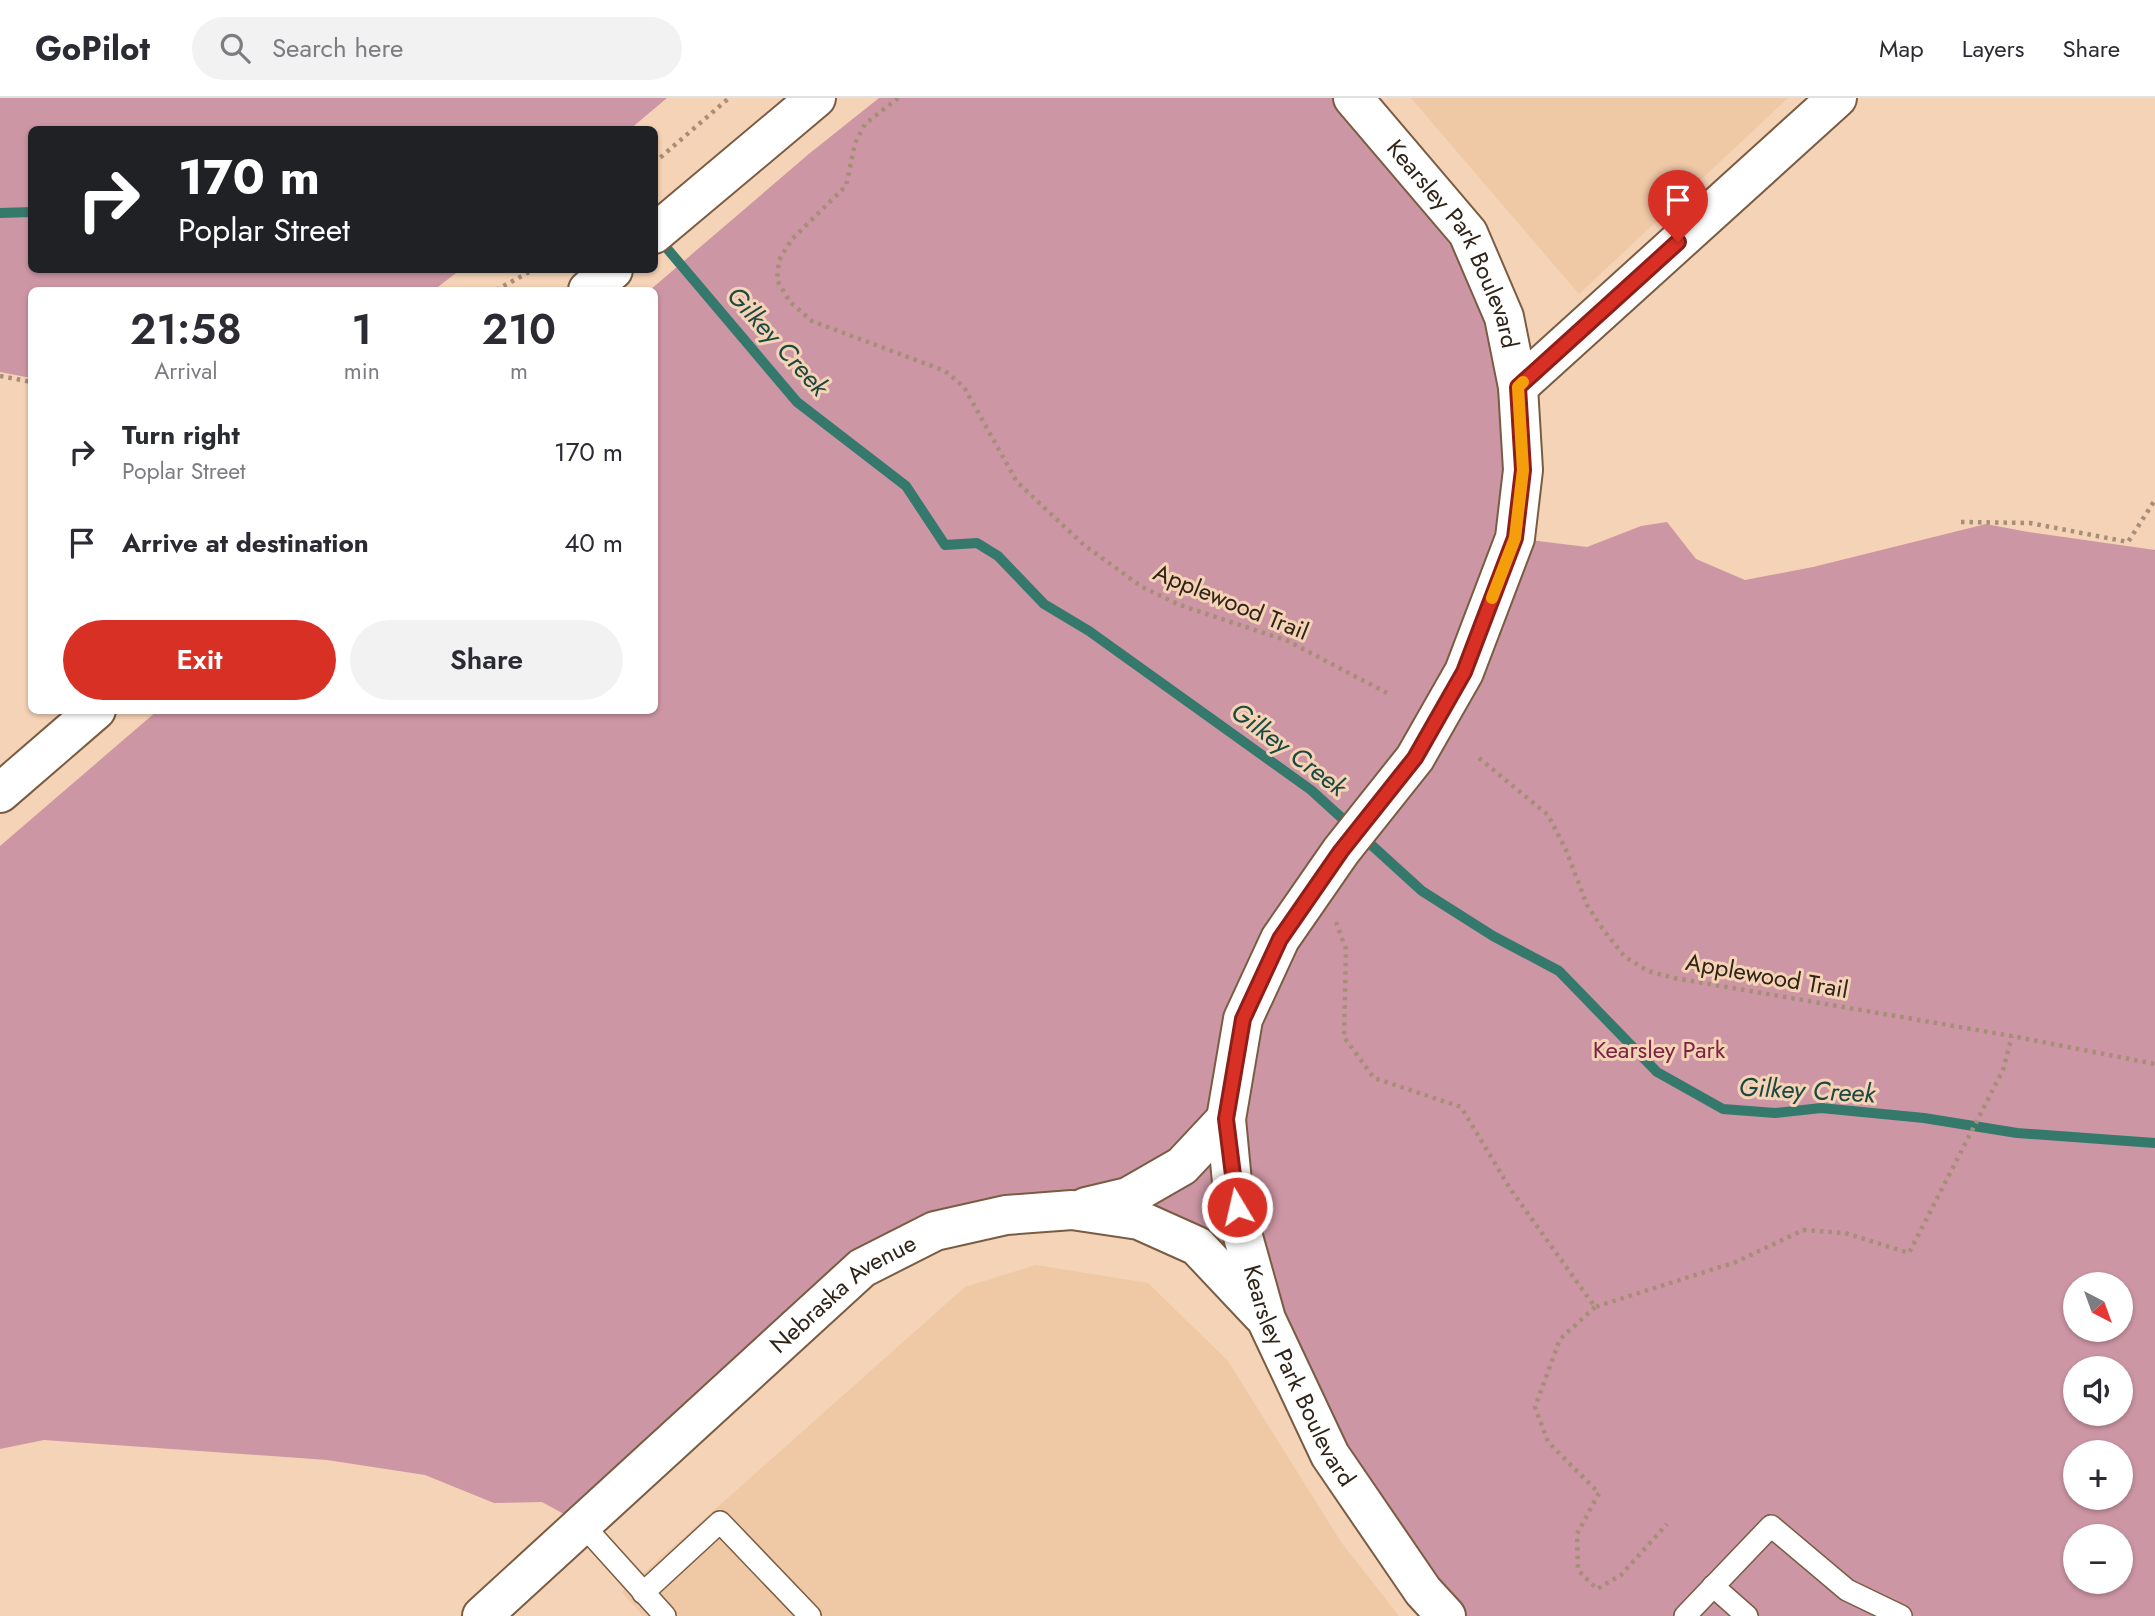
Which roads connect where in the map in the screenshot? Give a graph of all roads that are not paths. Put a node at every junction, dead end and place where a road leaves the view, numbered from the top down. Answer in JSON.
{"nodes":[{"id":1,"x":816,"y":98,"type":"edge"},
{"id":2,"x":1353,"y":98,"type":"edge"},
{"id":3,"x":1837,"y":98,"type":"edge"},
{"id":4,"x":662,"y":228,"type":"edge"},
{"id":5,"x":609,"y":273,"type":"edge"},
{"id":6,"x":592,"y":287,"type":"edge"},
{"id":7,"x":1518,"y":387,"type":"junction"},
{"id":8,"x":91,"y":714,"type":"edge"},
{"id":9,"x":0,"y":793,"type":"edge"},
{"id":10,"x":1226,"y":1119,"type":"junction"},
{"id":11,"x":1072,"y":1210,"type":"junction"},
{"id":12,"x":1266,"y":1319,"type":"junction"},
{"id":13,"x":582,"y":1524,"type":"junction"},
{"id":14,"x":1713,"y":1586,"type":"junction"},
{"id":15,"x":643,"y":1593,"type":"junction"},
{"id":16,"x":482,"y":1616,"type":"edge"},
{"id":17,"x":665,"y":1616,"type":"edge"},
{"id":18,"x":810,"y":1616,"type":"edge"},
{"id":19,"x":1446,"y":1616,"type":"edge"},
{"id":20,"x":1685,"y":1616,"type":"edge"},
{"id":21,"x":1746,"y":1616,"type":"edge"},
{"id":22,"x":1901,"y":1616,"type":"edge"}],
"edges":[{"from":1,"to":4,"type":"street"},
{"from":2,"to":7,"type":"street","name":"Kearsley Park Boulevard"},
{"from":3,"to":7,"type":"street"},
{"from":5,"to":6,"type":"street"},
{"from":7,"to":10,"type":"street","name":"Kearsley Park Boulevard"},
{"from":8,"to":9,"type":"street"},
{"from":10,"to":11,"type":"street"},
{"from":10,"to":12,"type":"street","name":"Kearsley Park Boulevard"},
{"from":11,"to":12,"type":"street","name":"Nebraska Avenue"},
{"from":11,"to":13,"type":"street","name":"Nebraska Avenue"},
{"from":12,"to":19,"type":"street","name":"Kearsley Park Boulevard"},
{"from":13,"to":15,"type":"lane"},
{"from":13,"to":16,"type":"street","name":"Nebraska Avenue"},
{"from":14,"to":20,"type":"lane"},
{"from":14,"to":21,"type":"lane"},
{"from":14,"to":22,"type":"lane"},
{"from":15,"to":17,"type":"lane"},
{"from":15,"to":18,"type":"lane"}]}
